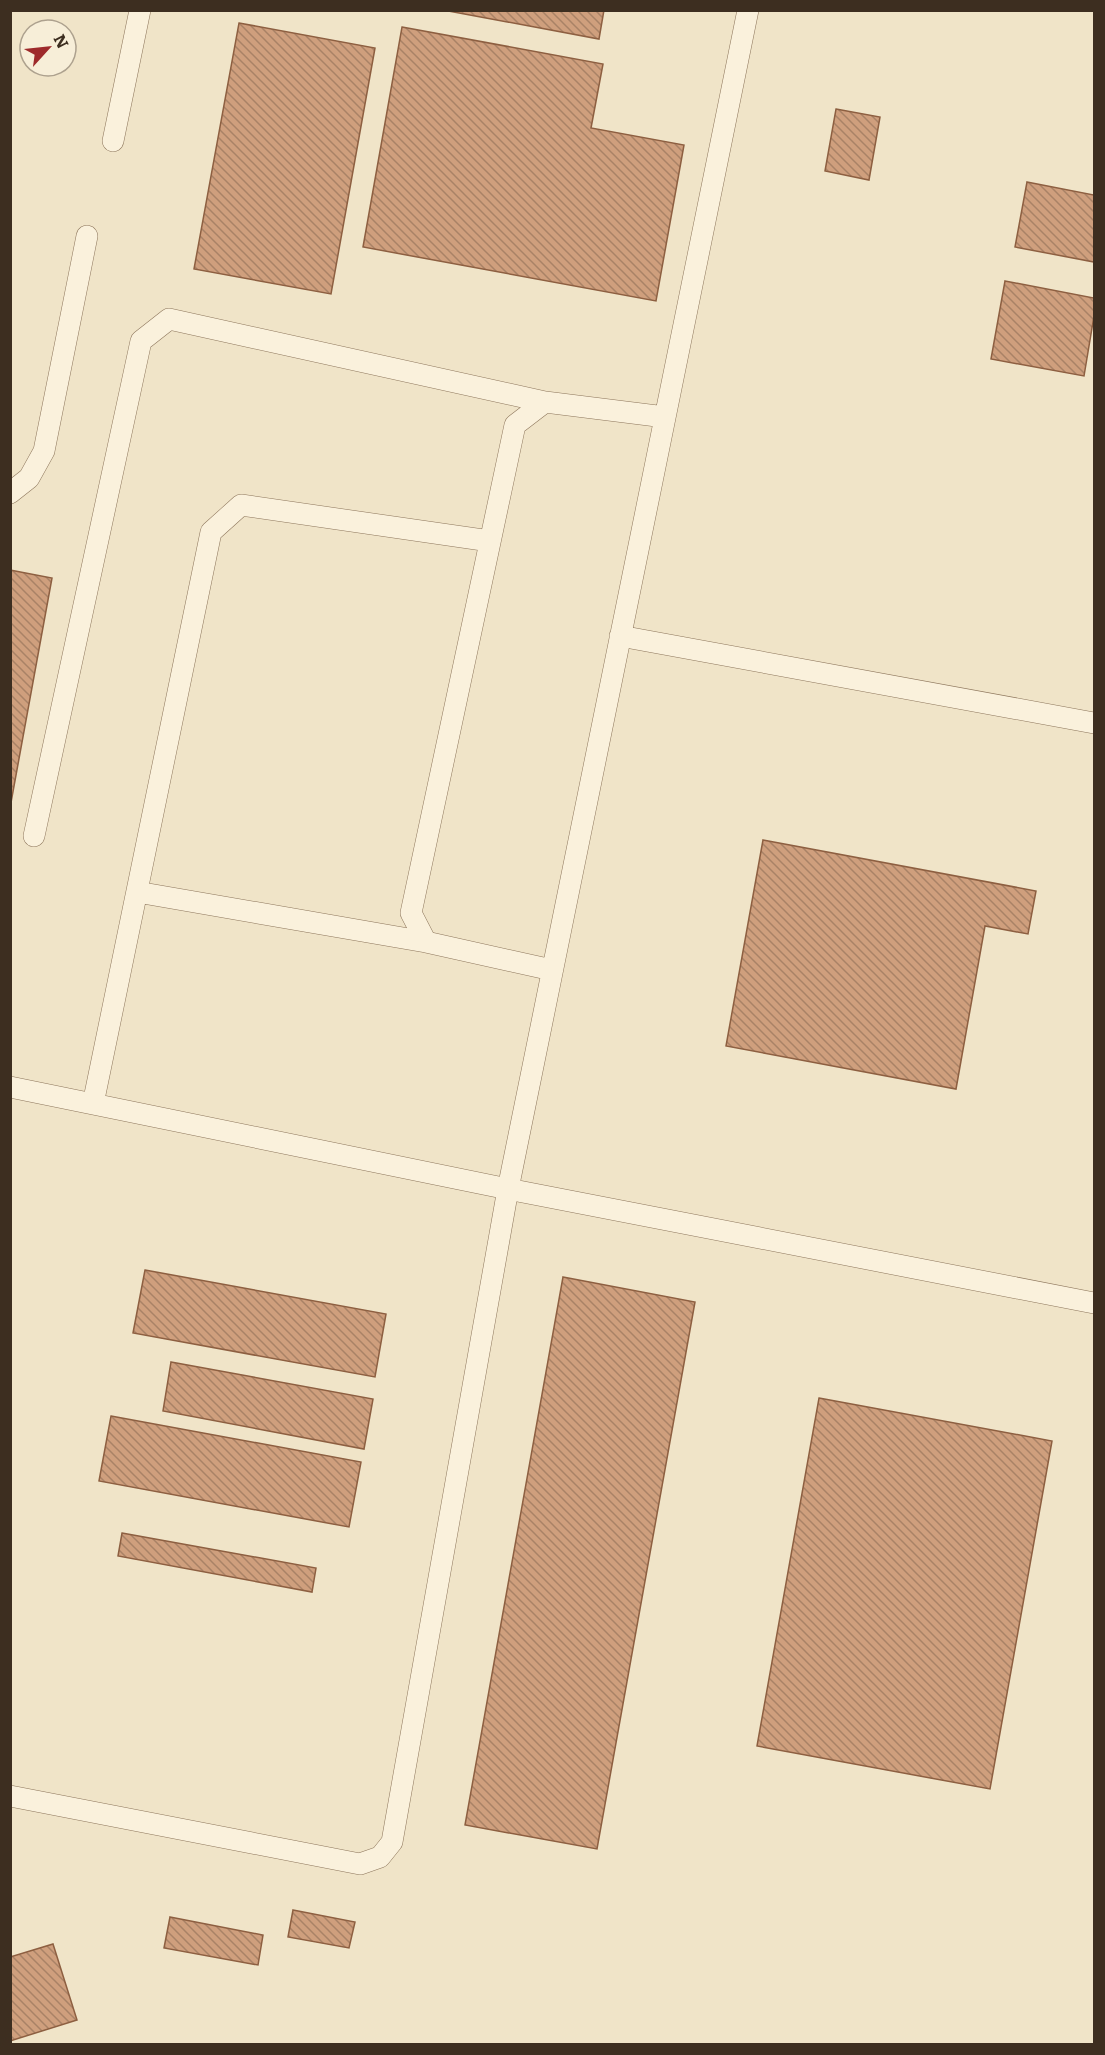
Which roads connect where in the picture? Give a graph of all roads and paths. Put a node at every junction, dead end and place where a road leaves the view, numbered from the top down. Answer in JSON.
{"nodes":[{"id":1,"x":140,"y":10,"type":"edge"},
{"id":2,"x":748,"y":10,"type":"edge"},
{"id":3,"x":113,"y":141,"type":"dead end"},
{"id":4,"x":87,"y":236,"type":"dead end"},
{"id":5,"x":545,"y":402,"type":"junction"},
{"id":6,"x":665,"y":417,"type":"junction"},
{"id":7,"x":10,"y":493,"type":"edge"},
{"id":8,"x":490,"y":541,"type":"junction"},
{"id":9,"x":620,"y":636,"type":"junction"},
{"id":10,"x":1095,"y":723,"type":"edge"},
{"id":11,"x":34,"y":836,"type":"dead end"},
{"id":12,"x":137,"y":892,"type":"junction"},
{"id":13,"x":426,"y":942,"type":"junction"},
{"id":14,"x":552,"y":970,"type":"junction"},
{"id":15,"x":10,"y":1087,"type":"edge"},
{"id":16,"x":93,"y":1104,"type":"junction"},
{"id":17,"x":508,"y":1189,"type":"junction"},
{"id":18,"x":1095,"y":1303,"type":"edge"},
{"id":19,"x":10,"y":1796,"type":"edge"}],
"edges":[{"from":1,"to":3,"type":"lane"},
{"from":2,"to":6,"type":"lane"},
{"from":4,"to":7,"type":"lane"},
{"from":5,"to":6,"type":"lane"},
{"from":5,"to":8,"type":"lane"},
{"from":5,"to":11,"type":"lane"},
{"from":6,"to":9,"type":"lane"},
{"from":8,"to":12,"type":"lane"},
{"from":8,"to":13,"type":"lane"},
{"from":9,"to":10,"type":"lane"},
{"from":9,"to":14,"type":"lane"},
{"from":12,"to":13,"type":"lane"},
{"from":12,"to":16,"type":"lane"},
{"from":13,"to":14,"type":"lane"},
{"from":14,"to":17,"type":"lane"},
{"from":15,"to":16,"type":"lane"},
{"from":16,"to":17,"type":"lane"},
{"from":17,"to":18,"type":"lane"},
{"from":17,"to":19,"type":"lane"}]}
